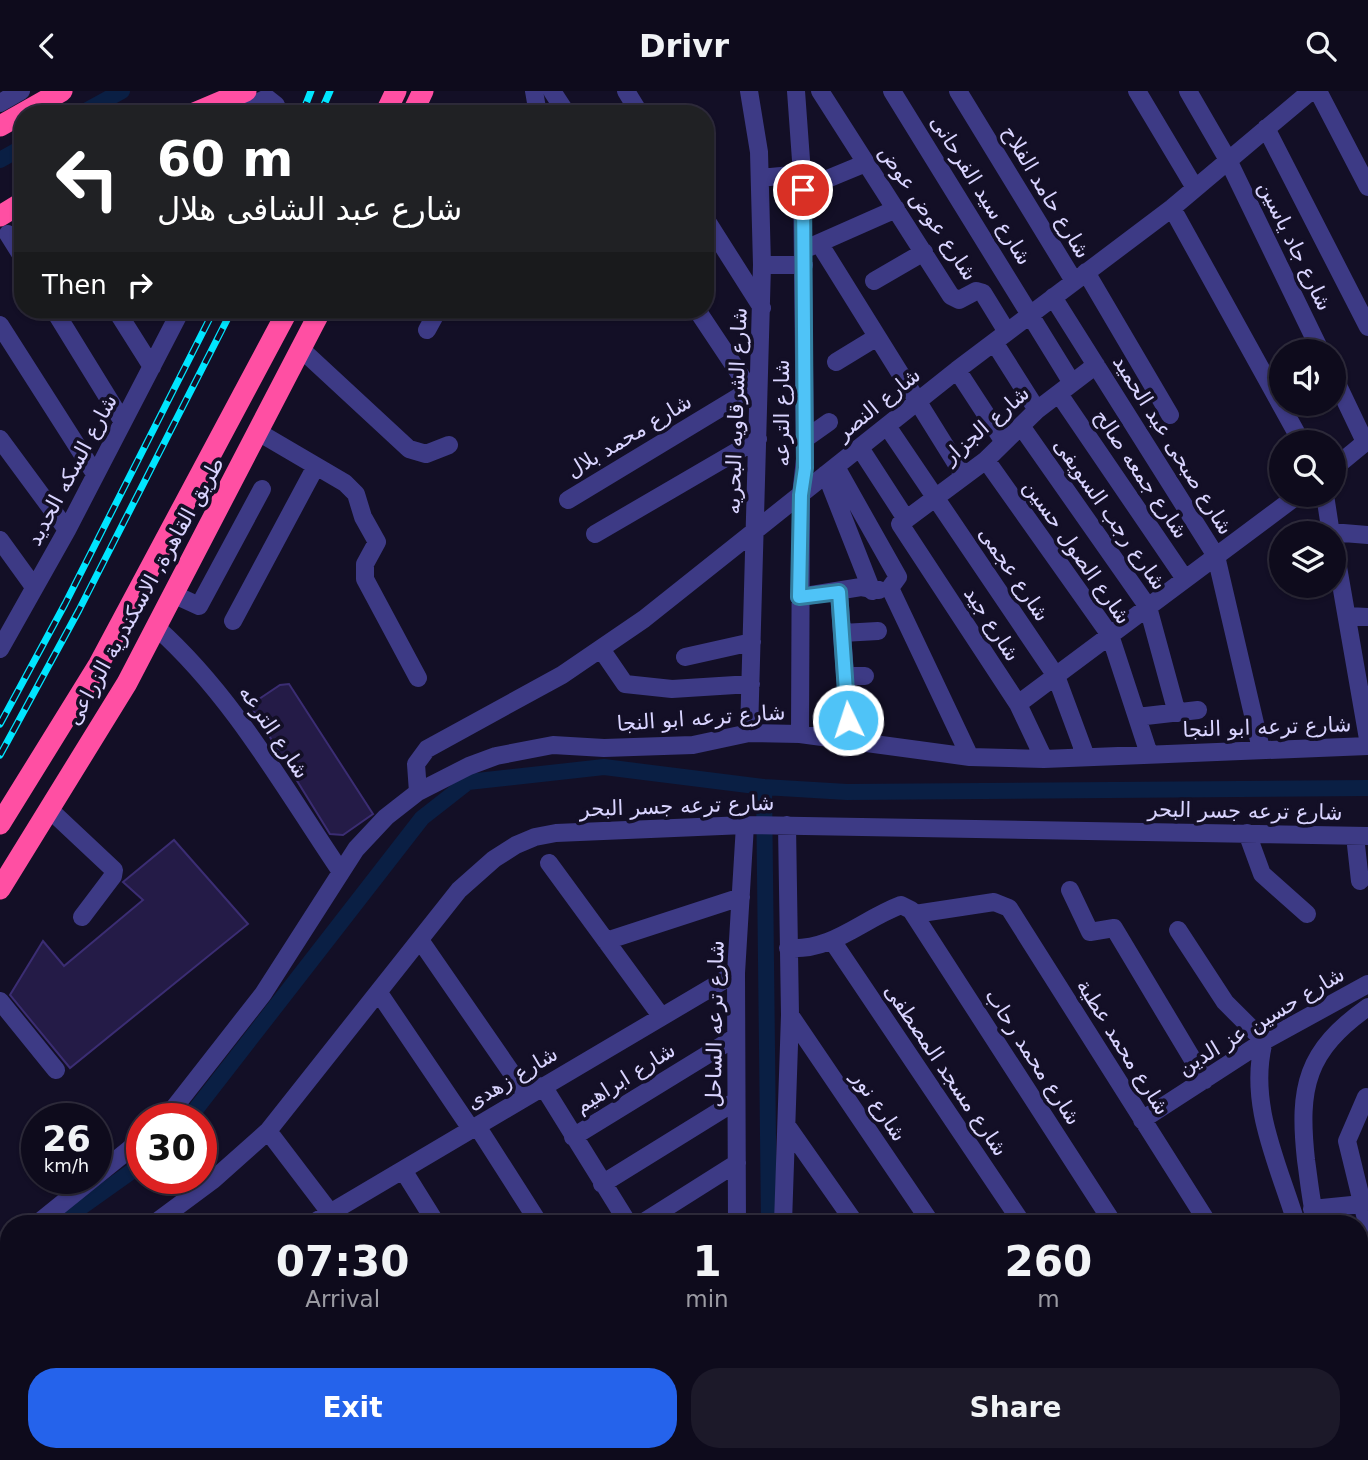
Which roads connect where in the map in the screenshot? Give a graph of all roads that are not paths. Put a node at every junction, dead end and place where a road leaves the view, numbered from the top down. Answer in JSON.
{"nodes":[{"id":1,"x":21,"y":91,"type":"edge"},
{"id":2,"x":62,"y":91,"type":"edge"},
{"id":3,"x":246,"y":91,"type":"edge"},
{"id":4,"x":749,"y":91,"type":"edge"},
{"id":5,"x":796,"y":91,"type":"edge"},
{"id":6,"x":820,"y":91,"type":"edge"},
{"id":7,"x":892,"y":91,"type":"edge"},
{"id":8,"x":958,"y":91,"type":"edge"},
{"id":9,"x":1137,"y":91,"type":"edge"},
{"id":10,"x":1188,"y":91,"type":"edge"},
{"id":11,"x":1311,"y":91,"type":"edge"},
{"id":12,"x":1318,"y":91,"type":"edge"},
{"id":13,"x":0,"y":103,"type":"edge"},
{"id":14,"x":37,"y":105,"type":"edge"},
{"id":15,"x":213,"y":105,"type":"edge"},
{"id":16,"x":250,"y":105,"type":"edge"},
{"id":17,"x":272,"y":105,"type":"edge"},
{"id":18,"x":1266,"y":128,"type":"junction"},
{"id":19,"x":1228,"y":160,"type":"junction"},
{"id":20,"x":866,"y":163,"type":"junction"},
{"id":21,"x":760,"y":179,"type":"junction"},
{"id":22,"x":802,"y":182,"type":"junction"},
{"id":23,"x":1368,"y":187,"type":"edge"},
{"id":24,"x":1195,"y":188,"type":"junction"},
{"id":25,"x":1172,"y":208,"type":"junction"},
{"id":26,"x":896,"y":209,"type":"junction"},
{"id":27,"x":714,"y":232,"type":"edge"},
{"id":28,"x":924,"y":252,"type":"junction"},
{"id":29,"x":809,"y":253,"type":"junction"},
{"id":30,"x":762,"y":265,"type":"junction"},
{"id":31,"x":1080,"y":277,"type":"junction"},
{"id":32,"x":874,"y":281,"type":"dead end"},
{"id":33,"x":1053,"y":297,"type":"junction"},
{"id":34,"x":762,"y":308,"type":"junction"},
{"id":35,"x":1031,"y":313,"type":"junction"},
{"id":36,"x":60,"y":319,"type":"edge"},
{"id":37,"x":122,"y":319,"type":"edge"},
{"id":38,"x":176,"y":319,"type":"edge"},
{"id":39,"x":283,"y":319,"type":"edge"},
{"id":40,"x":316,"y":319,"type":"edge"},
{"id":41,"x":433,"y":319,"type":"edge"},
{"id":42,"x":703,"y":319,"type":"edge"},
{"id":43,"x":0,"y":325,"type":"edge"},
{"id":44,"x":1368,"y":327,"type":"edge"},
{"id":45,"x":427,"y":330,"type":"dead end"},
{"id":46,"x":877,"y":337,"type":"junction"},
{"id":47,"x":1000,"y":337,"type":"junction"},
{"id":48,"x":1315,"y":339,"type":"edge"},
{"id":49,"x":301,"y":349,"type":"junction"},
{"id":50,"x":836,"y":362,"type":"dead end"},
{"id":51,"x":1096,"y":365,"type":"junction"},
{"id":52,"x":152,"y":366,"type":"junction"},
{"id":53,"x":957,"y":370,"type":"junction"},
{"id":54,"x":1065,"y":389,"type":"junction"},
{"id":55,"x":754,"y":397,"type":"junction"},
{"id":56,"x":917,"y":402,"type":"junction"},
{"id":57,"x":1346,"y":406,"type":"edge"},
{"id":58,"x":1037,"y":410,"type":"junction"},
{"id":59,"x":1170,"y":415,"type":"dead end"},
{"id":60,"x":123,"y":422,"type":"junction"},
{"id":61,"x":829,"y":422,"type":"dead end"},
{"id":62,"x":887,"y":426,"type":"junction"},
{"id":63,"x":1021,"y":426,"type":"junction"},
{"id":64,"x":1295,"y":430,"type":"edge"},
{"id":65,"x":258,"y":432,"type":"junction"},
{"id":66,"x":0,"y":439,"type":"edge"},
{"id":67,"x":758,"y":439,"type":"junction"},
{"id":68,"x":805,"y":439,"type":"junction"},
{"id":69,"x":1004,"y":442,"type":"junction"},
{"id":70,"x":450,"y":445,"type":"dead end"},
{"id":71,"x":860,"y":447,"type":"junction"},
{"id":72,"x":1364,"y":449,"type":"edge"},
{"id":73,"x":986,"y":460,"type":"junction"},
{"id":74,"x":1346,"y":460,"type":"edge"},
{"id":75,"x":316,"y":466,"type":"junction"},
{"id":76,"x":831,"y":470,"type":"junction"},
{"id":77,"x":95,"y":474,"type":"junction"},
{"id":78,"x":964,"y":476,"type":"junction"},
{"id":79,"x":262,"y":489,"type":"dead end"},
{"id":80,"x":801,"y":495,"type":"junction"},
{"id":81,"x":935,"y":498,"type":"junction"},
{"id":82,"x":568,"y":500,"type":"dead end"},
{"id":83,"x":1282,"y":507,"type":"edge"},
{"id":84,"x":906,"y":519,"type":"junction"},
{"id":85,"x":67,"y":530,"type":"junction"},
{"id":86,"x":755,"y":532,"type":"junction"},
{"id":87,"x":595,"y":534,"type":"dead end"},
{"id":88,"x":1368,"y":535,"type":"edge"},
{"id":89,"x":1346,"y":536,"type":"edge"},
{"id":90,"x":0,"y":540,"type":"edge"},
{"id":91,"x":879,"y":542,"type":"junction"},
{"id":92,"x":858,"y":555,"type":"junction"},
{"id":93,"x":1216,"y":556,"type":"junction"},
{"id":94,"x":1185,"y":579,"type":"junction"},
{"id":95,"x":34,"y":587,"type":"junction"},
{"id":96,"x":881,"y":590,"type":"junction"},
{"id":97,"x":839,"y":592,"type":"junction"},
{"id":98,"x":175,"y":595,"type":"junction"},
{"id":99,"x":799,"y":597,"type":"junction"},
{"id":100,"x":1344,"y":598,"type":"edge"},
{"id":101,"x":1148,"y":607,"type":"junction"},
{"id":102,"x":1347,"y":616,"type":"junction"},
{"id":103,"x":1368,"y":617,"type":"edge"},
{"id":104,"x":233,"y":621,"type":"dead end"},
{"id":105,"x":157,"y":628,"type":"junction"},
{"id":106,"x":878,"y":631,"type":"dead end"},
{"id":107,"x":842,"y":633,"type":"junction"},
{"id":108,"x":1110,"y":635,"type":"junction"},
{"id":109,"x":752,"y":642,"type":"junction"},
{"id":110,"x":0,"y":649,"type":"edge"},
{"id":111,"x":601,"y":649,"type":"junction"},
{"id":112,"x":685,"y":657,"type":"dead end"},
{"id":113,"x":1056,"y":675,"type":"junction"},
{"id":114,"x":845,"y":676,"type":"junction"},
{"id":115,"x":865,"y":676,"type":"dead end"},
{"id":116,"x":418,"y":678,"type":"dead end"},
{"id":117,"x":751,"y":684,"type":"junction"},
{"id":118,"x":1017,"y":704,"type":"junction"},
{"id":119,"x":1198,"y":710,"type":"dead end"},
{"id":120,"x":1177,"y":713,"type":"junction"},
{"id":121,"x":1137,"y":717,"type":"junction"},
{"id":122,"x":749,"y":733,"type":"junction"},
{"id":123,"x":800,"y":734,"type":"junction"},
{"id":124,"x":1368,"y":739,"type":"edge"},
{"id":125,"x":850,"y":741,"type":"junction"},
{"id":126,"x":1368,"y":746,"type":"edge"},
{"id":127,"x":1261,"y":749,"type":"junction"},
{"id":128,"x":1149,"y":754,"type":"junction"},
{"id":129,"x":970,"y":757,"type":"junction"},
{"id":130,"x":1086,"y":757,"type":"junction"},
{"id":131,"x":1044,"y":759,"type":"junction"},
{"id":132,"x":418,"y":792,"type":"junction"},
{"id":133,"x":49,"y":809,"type":"junction"},
{"id":134,"x":0,"y":824,"type":"edge"},
{"id":135,"x":745,"y":825,"type":"junction"},
{"id":136,"x":787,"y":825,"type":"junction"},
{"id":137,"x":1247,"y":834,"type":"junction"},
{"id":138,"x":1362,"y":836,"type":"edge"},
{"id":139,"x":549,"y":863,"type":"dead end"},
{"id":140,"x":341,"y":872,"type":"junction"},
{"id":141,"x":1360,"y":881,"type":"dead end"},
{"id":142,"x":0,"y":889,"type":"edge"},
{"id":143,"x":1070,"y":890,"type":"dead end"},
{"id":144,"x":741,"y":897,"type":"junction"},
{"id":145,"x":915,"y":914,"type":"junction"},
{"id":146,"x":1307,"y":914,"type":"dead end"},
{"id":147,"x":82,"y":917,"type":"dead end"},
{"id":148,"x":1178,"y":930,"type":"dead end"},
{"id":149,"x":420,"y":940,"type":"junction"},
{"id":150,"x":606,"y":941,"type":"junction"},
{"id":151,"x":833,"y":942,"type":"junction"},
{"id":152,"x":788,"y":948,"type":"junction"},
{"id":153,"x":736,"y":973,"type":"junction"},
{"id":154,"x":1368,"y":984,"type":"edge"},
{"id":155,"x":379,"y":993,"type":"junction"},
{"id":156,"x":0,"y":1001,"type":"edge"},
{"id":157,"x":1368,"y":1007,"type":"edge"},
{"id":158,"x":790,"y":1015,"type":"junction"},
{"id":159,"x":661,"y":1016,"type":"junction"},
{"id":160,"x":736,"y":1037,"type":"junction"},
{"id":161,"x":1264,"y":1041,"type":"junction"},
{"id":162,"x":56,"y":1070,"type":"dead end"},
{"id":163,"x":1205,"y":1080,"type":"junction"},
{"id":164,"x":535,"y":1090,"type":"junction"},
{"id":165,"x":1366,"y":1097,"type":"dead end"},
{"id":166,"x":736,"y":1101,"type":"junction"},
{"id":167,"x":178,"y":1103,"type":"edge"},
{"id":168,"x":1142,"y":1120,"type":"junction"},
{"id":169,"x":787,"y":1126,"type":"junction"},
{"id":170,"x":474,"y":1127,"type":"junction"},
{"id":171,"x":268,"y":1131,"type":"junction"},
{"id":172,"x":573,"y":1137,"type":"junction"},
{"id":173,"x":126,"y":1152,"type":"edge"},
{"id":174,"x":737,"y":1163,"type":"junction"},
{"id":175,"x":403,"y":1170,"type":"junction"},
{"id":176,"x":602,"y":1184,"type":"junction"},
{"id":177,"x":1362,"y":1204,"type":"junction"},
{"id":178,"x":1313,"y":1213,"type":"edge"},
{"id":179,"x":48,"y":1215,"type":"edge"},
{"id":180,"x":166,"y":1215,"type":"edge"},
{"id":181,"x":332,"y":1215,"type":"edge"},
{"id":182,"x":338,"y":1215,"type":"edge"},
{"id":183,"x":431,"y":1215,"type":"edge"},
{"id":184,"x":533,"y":1215,"type":"edge"},
{"id":185,"x":623,"y":1215,"type":"edge"},
{"id":186,"x":655,"y":1215,"type":"edge"},
{"id":187,"x":737,"y":1215,"type":"edge"},
{"id":188,"x":783,"y":1215,"type":"edge"},
{"id":189,"x":849,"y":1215,"type":"edge"},
{"id":190,"x":926,"y":1215,"type":"edge"},
{"id":191,"x":1017,"y":1215,"type":"edge"},
{"id":192,"x":1108,"y":1215,"type":"edge"},
{"id":193,"x":1203,"y":1215,"type":"edge"},
{"id":194,"x":1286,"y":1215,"type":"edge"},
{"id":195,"x":1365,"y":1215,"type":"edge"}],
"edges":[{"from":1,"to":13,"type":"street"},
{"from":2,"to":14,"type":"highway"},
{"from":3,"to":15,"type":"highway"},
{"from":4,"to":21,"type":"street","name":"شارع الشرقاويه البحريه"},
{"from":5,"to":22,"type":"street","name":"شارع الترعه"},
{"from":6,"to":20,"type":"street","name":"شارع عوض عوض"},
{"from":7,"to":35,"type":"street","name":"شارع سيد الفرحانى"},
{"from":8,"to":31,"type":"street","name":"شارع حامد الفلاح"},
{"from":9,"to":24,"type":"street"},
{"from":10,"to":19,"type":"street","name":"شارع جاد ياسين"},
{"from":11,"to":18,"type":"street","name":"شارع النصر"},
{"from":12,"to":23,"type":"street"},
{"from":16,"to":17,"type":"street"},
{"from":18,"to":19,"type":"street","name":"شارع النصر"},
{"from":18,"to":44,"type":"street"},
{"from":19,"to":24,"type":"street","name":"شارع النصر"},
{"from":19,"to":48,"type":"street","name":"شارع جاد ياسين"},
{"from":20,"to":22,"type":"street"},
{"from":20,"to":26,"type":"street","name":"شارع عوض عوض"},
{"from":21,"to":22,"type":"street"},
{"from":21,"to":30,"type":"street","name":"شارع الشرقاويه البحريه"},
{"from":22,"to":29,"type":"street","name":"شارع الترعه"},
{"from":24,"to":25,"type":"street","name":"شارع النصر"},
{"from":25,"to":31,"type":"street","name":"شارع النصر"},
{"from":25,"to":64,"type":"street"},
{"from":26,"to":28,"type":"street","name":"شارع عوض عوض"},
{"from":26,"to":29,"type":"street"},
{"from":27,"to":34,"type":"street"},
{"from":28,"to":32,"type":"street"},
{"from":28,"to":47,"type":"street","name":"شارع عوض عوض"},
{"from":29,"to":30,"type":"street"},
{"from":29,"to":46,"type":"street"},
{"from":29,"to":68,"type":"street","name":"شارع الترعه"},
{"from":30,"to":34,"type":"street","name":"شارع الشرقاويه البحريه"},
{"from":31,"to":33,"type":"street","name":"شارع النصر"},
{"from":31,"to":59,"type":"street","name":"شارع حامد الفلاح"},
{"from":33,"to":35,"type":"street","name":"شارع النصر"},
{"from":33,"to":51,"type":"street","name":"شارع صبحى عبد الحميد"},
{"from":34,"to":55,"type":"street","name":"شارع الشرقاويه البحريه"},
{"from":35,"to":47,"type":"street","name":"شارع النصر"},
{"from":35,"to":54,"type":"street","name":"شارع سيد الفرحانى"},
{"from":36,"to":60,"type":"street"},
{"from":37,"to":52,"type":"street"},
{"from":38,"to":52,"type":"street","name":"شارع السكه الحديد"},
{"from":39,"to":134,"type":"highway","name":"طريق القاهرة, الاسكندرية الزراعى"},
{"from":40,"to":49,"type":"highway","name":"طريق القاهرة, الاسكندرية الزراعى"},
{"from":41,"to":45,"type":"street"},
{"from":42,"to":55,"type":"street"},
{"from":43,"to":77,"type":"street"},
{"from":46,"to":50,"type":"street"},
{"from":46,"to":56,"type":"street"},
{"from":47,"to":53,"type":"street","name":"شارع النصر"},
{"from":47,"to":58,"type":"street"},
{"from":49,"to":65,"type":"highway","name":"طريق القاهرة, الاسكندرية الزراعى"},
{"from":49,"to":70,"type":"street"},
{"from":51,"to":54,"type":"street","name":"شارع الجزار"},
{"from":51,"to":93,"type":"street","name":"شارع صبحى عبد الحميد"},
{"from":52,"to":60,"type":"street","name":"شارع السكه الحديد"},
{"from":53,"to":56,"type":"street","name":"شارع النصر"},
{"from":53,"to":69,"type":"street"},
{"from":54,"to":58,"type":"street","name":"شارع الجزار"},
{"from":54,"to":94,"type":"street","name":"شارع جمعه صالح"},
{"from":55,"to":67,"type":"street","name":"شارع الشرقاويه البحريه"},
{"from":55,"to":82,"type":"street","name":"شارع محمد بلال"},
{"from":56,"to":62,"type":"street","name":"شارع النصر"},
{"from":56,"to":78,"type":"street"},
{"from":57,"to":72,"type":"street"},
{"from":58,"to":63,"type":"street","name":"شارع الجزار"},
{"from":60,"to":77,"type":"street","name":"شارع السكه الحديد"},
{"from":61,"to":68,"type":"street"},
{"from":62,"to":71,"type":"street","name":"شارع النصر"},
{"from":62,"to":81,"type":"street","name":"شارع عجمى"},
{"from":63,"to":69,"type":"street","name":"شارع الجزار"},
{"from":63,"to":101,"type":"street","name":"شارع رجب السويفى"},
{"from":65,"to":75,"type":"street"},
{"from":65,"to":98,"type":"highway","name":"طريق القاهرة, الاسكندرية الزراعى"},
{"from":66,"to":85,"type":"street"},
{"from":67,"to":86,"type":"street","name":"شارع الشرقاويه البحريه"},
{"from":67,"to":87,"type":"street"},
{"from":68,"to":80,"type":"street","name":"شارع الترعه"},
{"from":69,"to":73,"type":"street","name":"شارع الجزار"},
{"from":71,"to":76,"type":"street","name":"شارع النصر"},
{"from":71,"to":84,"type":"street"},
{"from":72,"to":74,"type":"street"},
{"from":73,"to":78,"type":"street","name":"شارع الجزار"},
{"from":73,"to":108,"type":"street","name":"شارع الصول حسين"},
{"from":75,"to":104,"type":"street"},
{"from":75,"to":116,"type":"street"},
{"from":76,"to":80,"type":"street","name":"شارع النصر"},
{"from":76,"to":91,"type":"street"},
{"from":76,"to":92,"type":"street"},
{"from":77,"to":85,"type":"street","name":"شارع السكه الحديد"},
{"from":78,"to":81,"type":"street","name":"شارع الجزار"},
{"from":79,"to":98,"type":"street"},
{"from":80,"to":86,"type":"street","name":"شارع النصر"},
{"from":80,"to":99,"type":"street","name":"شارع الترعه"},
{"from":81,"to":84,"type":"street","name":"شارع الجزار"},
{"from":81,"to":113,"type":"street","name":"شارع عجمى"},
{"from":83,"to":93,"type":"street"},
{"from":84,"to":118,"type":"street","name":"شارع جيد"},
{"from":85,"to":95,"type":"street","name":"شارع السكه الحديد"},
{"from":86,"to":109,"type":"street","name":"شارع الشرقاويه البحريه"},
{"from":86,"to":111,"type":"street","name":"شارع النصر"},
{"from":88,"to":89,"type":"street"},
{"from":90,"to":95,"type":"street"},
{"from":91,"to":92,"type":"street"},
{"from":91,"to":96,"type":"street"},
{"from":92,"to":96,"type":"street"},
{"from":93,"to":94,"type":"street"},
{"from":93,"to":127,"type":"street","name":"شارع صبحى عبد الحميد"},
{"from":94,"to":101,"type":"street"},
{"from":95,"to":110,"type":"street","name":"شارع السكه الحديد"},
{"from":96,"to":97,"type":"street"},
{"from":96,"to":129,"type":"street"},
{"from":97,"to":99,"type":"street"},
{"from":97,"to":107,"type":"street"},
{"from":98,"to":105,"type":"highway","name":"طريق القاهرة, الاسكندرية الزراعى"},
{"from":99,"to":123,"type":"street","name":"شارع الترعه"},
{"from":100,"to":102,"type":"street"},
{"from":101,"to":108,"type":"street"},
{"from":101,"to":120,"type":"street","name":"شارع رجب السويفى"},
{"from":102,"to":103,"type":"street"},
{"from":102,"to":124,"type":"street"},
{"from":105,"to":133,"type":"highway","name":"طريق القاهرة, الاسكندرية الزراعى"},
{"from":105,"to":140,"type":"street","name":"شارع الترعه"},
{"from":106,"to":107,"type":"street"},
{"from":107,"to":114,"type":"street"},
{"from":108,"to":113,"type":"street"},
{"from":108,"to":121,"type":"street","name":"شارع الصول حسين"},
{"from":109,"to":112,"type":"street"},
{"from":109,"to":117,"type":"street","name":"شارع الشرقاويه البحريه"},
{"from":111,"to":117,"type":"street"},
{"from":111,"to":132,"type":"street","name":"شارع النصر"},
{"from":113,"to":118,"type":"street"},
{"from":113,"to":130,"type":"street","name":"شارع عجمى"},
{"from":114,"to":115,"type":"street"},
{"from":114,"to":125,"type":"street"},
{"from":117,"to":122,"type":"street","name":"شارع الشرقاويه البحريه"},
{"from":118,"to":131,"type":"street","name":"شارع جيد"},
{"from":119,"to":120,"type":"street"},
{"from":120,"to":121,"type":"street"},
{"from":121,"to":128,"type":"street","name":"شارع الصول حسين"},
{"from":122,"to":123,"type":"street","name":"شارع ترعه ابو النجا"},
{"from":122,"to":132,"type":"street","name":"شارع ترعه ابو النجا"},
{"from":123,"to":125,"type":"street","name":"شارع ترعه ابو النجا"},
{"from":125,"to":129,"type":"street","name":"شارع ترعه ابو النجا"},
{"from":126,"to":127,"type":"street","name":"شارع ترعه ابو النجا"},
{"from":127,"to":128,"type":"street","name":"شارع ترعه ابو النجا"},
{"from":128,"to":130,"type":"street","name":"شارع ترعه ابو النجا"},
{"from":129,"to":131,"type":"street","name":"شارع ترعه ابو النجا"},
{"from":130,"to":131,"type":"street","name":"شارع ترعه ابو النجا"},
{"from":132,"to":140,"type":"street","name":"شارع ترعه ابو النجا"},
{"from":133,"to":142,"type":"highway","name":"طريق القاهرة, الاسكندرية الزراعى"},
{"from":133,"to":147,"type":"street"},
{"from":135,"to":136,"type":"street","name":"شارع ترعه جسر البحر"},
{"from":135,"to":144,"type":"street","name":"شارع ترعه الساحل"},
{"from":135,"to":149,"type":"street","name":"شارع ترعه جسر البحر"},
{"from":136,"to":137,"type":"street","name":"شارع ترعه جسر البحر"},
{"from":136,"to":152,"type":"street"},
{"from":137,"to":138,"type":"street","name":"شارع ترعه جسر البحر"},
{"from":137,"to":146,"type":"street"},
{"from":138,"to":141,"type":"street"},
{"from":139,"to":150,"type":"street"},
{"from":140,"to":167,"type":"street","name":"شارع ترعه ابو النجا"},
{"from":143,"to":163,"type":"street"},
{"from":144,"to":150,"type":"street"},
{"from":144,"to":153,"type":"street","name":"شارع ترعه الساحل"},
{"from":145,"to":151,"type":"street"},
{"from":145,"to":168,"type":"street","name":"شارع محمد عطية"},
{"from":145,"to":192,"type":"street","name":"شارع محمد رحاب"},
{"from":148,"to":161,"type":"street"},
{"from":149,"to":155,"type":"street","name":"شارع ترعه جسر البحر"},
{"from":149,"to":164,"type":"street"},
{"from":150,"to":159,"type":"street"},
{"from":151,"to":152,"type":"street"},
{"from":151,"to":191,"type":"street","name":"شارع مسجد المصطفى"},
{"from":152,"to":158,"type":"street"},
{"from":153,"to":159,"type":"street","name":"شارع زهدى"},
{"from":153,"to":160,"type":"street","name":"شارع ترعه الساحل"},
{"from":154,"to":161,"type":"street","name":"شارع حسين عز الدين"},
{"from":155,"to":170,"type":"street"},
{"from":155,"to":171,"type":"street","name":"شارع ترعه جسر البحر"},
{"from":156,"to":162,"type":"street"},
{"from":157,"to":178,"type":"street"},
{"from":158,"to":169,"type":"street"},
{"from":158,"to":190,"type":"street","name":"شارع نور"},
{"from":159,"to":164,"type":"street","name":"شارع زهدى"},
{"from":160,"to":166,"type":"street","name":"شارع ترعه الساحل"},
{"from":160,"to":172,"type":"street","name":"شارع ابراهيم"},
{"from":161,"to":163,"type":"street","name":"شارع حسين عز الدين"},
{"from":161,"to":194,"type":"street"},
{"from":163,"to":168,"type":"street","name":"شارع حسين عز الدين"},
{"from":164,"to":170,"type":"street","name":"شارع زهدى"},
{"from":164,"to":172,"type":"street"},
{"from":165,"to":177,"type":"street"},
{"from":166,"to":174,"type":"street","name":"شارع ترعه الساحل"},
{"from":166,"to":176,"type":"street"},
{"from":168,"to":193,"type":"street","name":"شارع محمد عطية"},
{"from":169,"to":188,"type":"street"},
{"from":169,"to":189,"type":"street"},
{"from":170,"to":175,"type":"street","name":"شارع زهدى"},
{"from":170,"to":184,"type":"street"},
{"from":171,"to":180,"type":"street","name":"شارع ترعه جسر البحر"},
{"from":171,"to":181,"type":"street"},
{"from":172,"to":176,"type":"street"},
{"from":173,"to":179,"type":"street"},
{"from":174,"to":186,"type":"street"},
{"from":174,"to":187,"type":"street","name":"شارع ترعه الساحل"},
{"from":175,"to":182,"type":"street","name":"شارع زهدى"},
{"from":175,"to":183,"type":"street"},
{"from":176,"to":185,"type":"street"},
{"from":177,"to":178,"type":"street"},
{"from":177,"to":195,"type":"street"}]}
